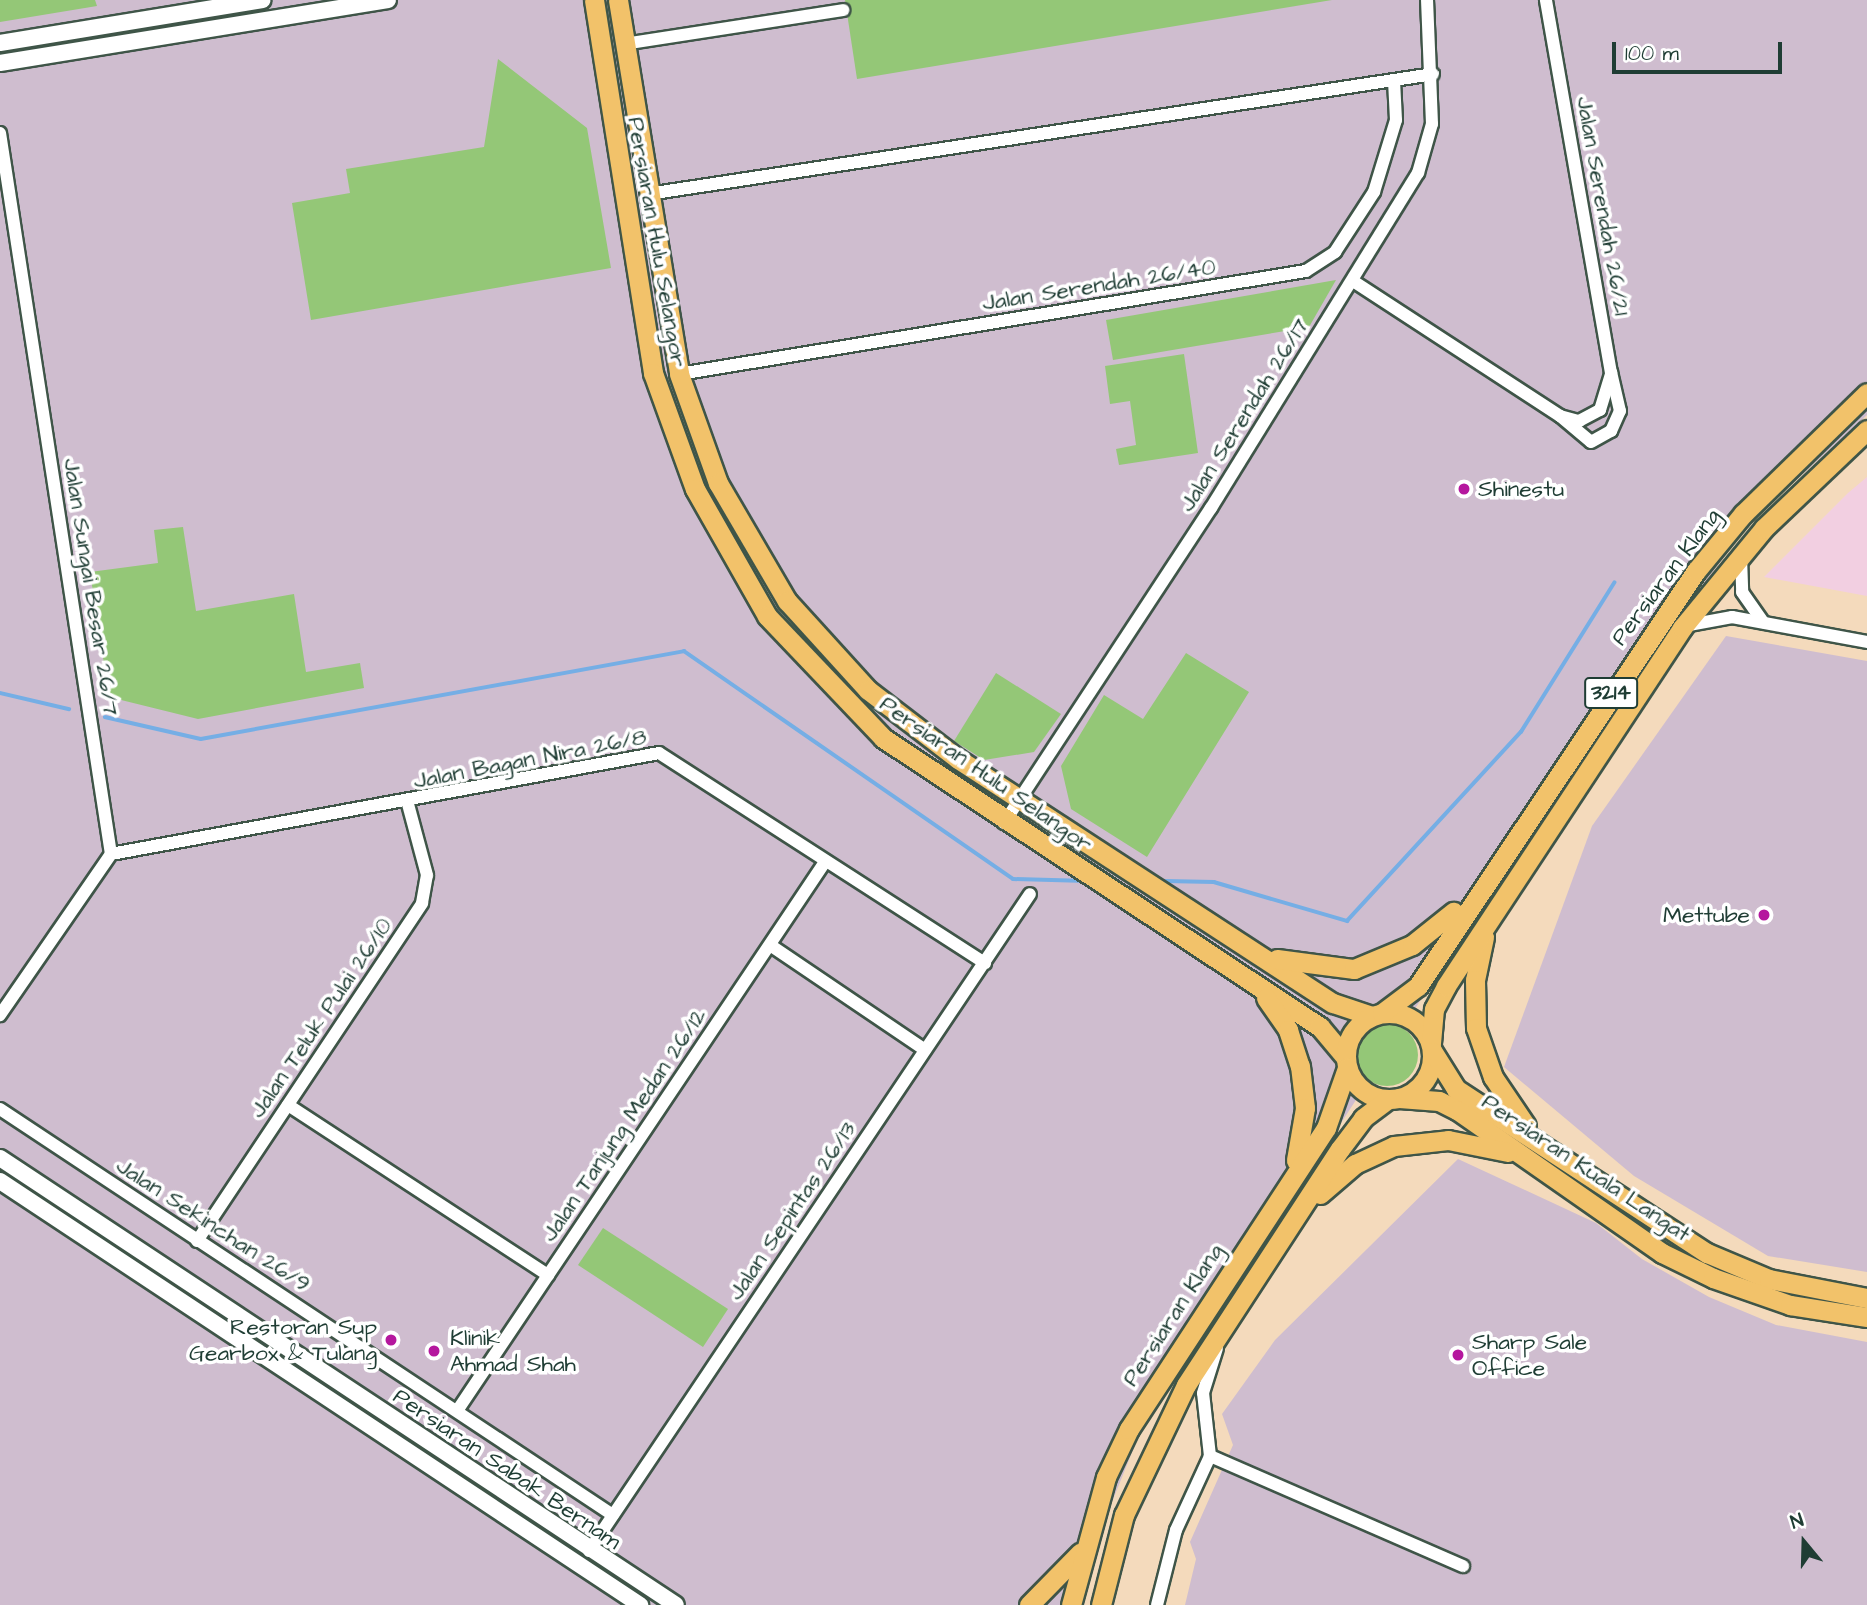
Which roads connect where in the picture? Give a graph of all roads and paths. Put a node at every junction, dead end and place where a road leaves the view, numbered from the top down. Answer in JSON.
{"nodes":[{"id":1,"x":262,"y":0,"type":"edge"},
{"id":2,"x":388,"y":0,"type":"edge"},
{"id":3,"x":594,"y":0,"type":"edge"},
{"id":4,"x":618,"y":0,"type":"edge"},
{"id":5,"x":1427,"y":0,"type":"edge"},
{"id":6,"x":1546,"y":0,"type":"edge"},
{"id":7,"x":843,"y":10,"type":"dead end"},
{"id":8,"x":0,"y":43,"type":"edge"},
{"id":9,"x":624,"y":44,"type":"junction"},
{"id":10,"x":0,"y":63,"type":"edge"},
{"id":11,"x":1433,"y":74,"type":"junction"},
{"id":12,"x":1394,"y":80,"type":"junction"},
{"id":13,"x":0,"y":132,"type":"edge"},
{"id":14,"x":648,"y":194,"type":"junction"},
{"id":15,"x":1353,"y":281,"type":"junction"},
{"id":16,"x":679,"y":373,"type":"junction"},
{"id":17,"x":1611,"y":373,"type":"junction"},
{"id":18,"x":1867,"y":393,"type":"edge"},
{"id":19,"x":1560,"y":416,"type":"junction"},
{"id":20,"x":1867,"y":430,"type":"edge"},
{"id":21,"x":1741,"y":558,"type":"junction"},
{"id":22,"x":1766,"y":624,"type":"junction"},
{"id":23,"x":1682,"y":628,"type":"junction"},
{"id":24,"x":1867,"y":642,"type":"edge"},
{"id":25,"x":1019,"y":799,"type":"junction"},
{"id":26,"x":408,"y":804,"type":"junction"},
{"id":27,"x":1004,"y":823,"type":"junction"},
{"id":28,"x":1507,"y":844,"type":"junction"},
{"id":29,"x":111,"y":854,"type":"junction"},
{"id":30,"x":825,"y":862,"type":"junction"},
{"id":31,"x":1030,"y":894,"type":"dead end"},
{"id":32,"x":1489,"y":919,"type":"junction"},
{"id":33,"x":1217,"y":928,"type":"junction"},
{"id":34,"x":770,"y":945,"type":"junction"},
{"id":35,"x":1200,"y":947,"type":"junction"},
{"id":36,"x":985,"y":963,"type":"junction"},
{"id":37,"x":1377,"y":1014,"type":"junction"},
{"id":38,"x":0,"y":1015,"type":"edge"},
{"id":39,"x":1432,"y":1047,"type":"junction"},
{"id":40,"x":925,"y":1050,"type":"junction"},
{"id":41,"x":1346,"y":1063,"type":"junction"},
{"id":42,"x":1393,"y":1099,"type":"junction"},
{"id":43,"x":288,"y":1105,"type":"junction"},
{"id":44,"x":0,"y":1109,"type":"edge"},
{"id":45,"x":1541,"y":1142,"type":"junction"},
{"id":46,"x":1519,"y":1154,"type":"junction"},
{"id":47,"x":0,"y":1158,"type":"edge"},
{"id":48,"x":0,"y":1181,"type":"edge"},
{"id":49,"x":1274,"y":1201,"type":"junction"},
{"id":50,"x":1302,"y":1213,"type":"junction"},
{"id":51,"x":197,"y":1241,"type":"junction"},
{"id":52,"x":548,"y":1275,"type":"junction"},
{"id":53,"x":1867,"y":1298,"type":"edge"},
{"id":54,"x":1822,"y":1301,"type":"junction"},
{"id":55,"x":1867,"y":1317,"type":"edge"},
{"id":56,"x":1220,"y":1338,"type":"junction"},
{"id":57,"x":457,"y":1412,"type":"junction"},
{"id":58,"x":1210,"y":1455,"type":"junction"},
{"id":59,"x":613,"y":1515,"type":"junction"},
{"id":60,"x":1086,"y":1542,"type":"junction"},
{"id":61,"x":589,"y":1551,"type":"junction"},
{"id":62,"x":1463,"y":1566,"type":"dead end"},
{"id":63,"x":640,"y":1605,"type":"edge"},
{"id":64,"x":676,"y":1605,"type":"edge"},
{"id":65,"x":1029,"y":1605,"type":"edge"},
{"id":66,"x":1071,"y":1605,"type":"edge"},
{"id":67,"x":1101,"y":1605,"type":"edge"},
{"id":68,"x":1157,"y":1605,"type":"edge"}],
"edges":[{"from":1,"to":8,"type":"street"},
{"from":2,"to":10,"type":"street"},
{"from":3,"to":27,"type":"main road","name":"Persiaran Hulu Selangor"},
{"from":4,"to":9,"type":"main road","name":"Persiaran Hulu Selangor"},
{"from":5,"to":11,"type":"street","name":"Jalan Serendah 26/17"},
{"from":6,"to":17,"type":"street","name":"Jalan Serendah 26/21"},
{"from":7,"to":9,"type":"street"},
{"from":9,"to":14,"type":"main road","name":"Persiaran Hulu Selangor"},
{"from":11,"to":12,"type":"street"},
{"from":11,"to":15,"type":"street","name":"Jalan Serendah 26/17"},
{"from":12,"to":14,"type":"street"},
{"from":12,"to":16,"type":"street","name":"Jalan Serendah 26/40"},
{"from":13,"to":29,"type":"street","name":"Jalan Sungai Besar 26/7"},
{"from":14,"to":16,"type":"main road","name":"Persiaran Hulu Selangor"},
{"from":15,"to":19,"type":"street"},
{"from":15,"to":25,"type":"street","name":"Jalan Serendah 26/17"},
{"from":16,"to":25,"type":"main road","name":"Persiaran Hulu Selangor"},
{"from":17,"to":19,"type":"street"},
{"from":17,"to":19,"type":"street","name":"Jalan Serendah 26/21"},
{"from":18,"to":28,"type":"main road","name":"Persiaran Klang","number":"3214"},
{"from":20,"to":21,"type":"main road","name":"Persiaran Klang","number":"3214"},
{"from":21,"to":22,"type":"street"},
{"from":21,"to":23,"type":"main road","name":"Persiaran Klang","number":"3214"},
{"from":22,"to":23,"type":"street"},
{"from":22,"to":24,"type":"street"},
{"from":23,"to":32,"type":"main road","name":"Persiaran Klang","number":"3214"},
{"from":25,"to":27,"type":"street","name":"Jalan Serendah 26/17"},
{"from":25,"to":33,"type":"main road","name":"Persiaran Hulu Selangor"},
{"from":26,"to":29,"type":"street","name":"Jalan Bagan Nira 26/8"},
{"from":26,"to":30,"type":"street","name":"Jalan Bagan Nira 26/8"},
{"from":26,"to":43,"type":"street","name":"Jalan Teluk Pulai 26/10"},
{"from":27,"to":35,"type":"main road","name":"Persiaran Hulu Selangor"},
{"from":28,"to":33,"type":"main road"},
{"from":28,"to":37,"type":"main road","name":"Persiaran Klang","number":"3214"},
{"from":29,"to":38,"type":"street"},
{"from":30,"to":34,"type":"street","name":"Jalan Tanjung Medan 26/12"},
{"from":30,"to":36,"type":"street","name":"Jalan Bagan Nira 26/8"},
{"from":31,"to":36,"type":"street","name":"Jalan Sepintas 26/13"},
{"from":32,"to":39,"type":"main road","name":"Persiaran Klang","number":"3214"},
{"from":32,"to":45,"type":"main road"},
{"from":33,"to":37,"type":"main road","name":"Persiaran Hulu Selangor"},
{"from":34,"to":40,"type":"street"},
{"from":34,"to":52,"type":"street","name":"Jalan Tanjung Medan 26/12"},
{"from":35,"to":41,"type":"main road","name":"Persiaran Hulu Selangor"},
{"from":35,"to":49,"type":"main road"},
{"from":36,"to":40,"type":"street","name":"Jalan Sepintas 26/13"},
{"from":37,"to":39,"type":"main road"},
{"from":37,"to":41,"type":"main road"},
{"from":39,"to":42,"type":"main road"},
{"from":39,"to":45,"type":"main road","name":"Persiaran Kuala Langat"},
{"from":40,"to":59,"type":"street","name":"Jalan Sepintas 26/13"},
{"from":41,"to":42,"type":"main road"},
{"from":41,"to":49,"type":"main road","name":"Persiaran Klang"},
{"from":42,"to":46,"type":"main road","name":"Persiaran Kuala Langat"},
{"from":42,"to":50,"type":"main road"},
{"from":43,"to":51,"type":"street","name":"Jalan Teluk Pulai 26/10"},
{"from":43,"to":52,"type":"street"},
{"from":44,"to":51,"type":"street","name":"Jalan Sekinchan 26/9"},
{"from":45,"to":54,"type":"main road","name":"Persiaran Kuala Langat"},
{"from":46,"to":50,"type":"main road"},
{"from":46,"to":54,"type":"main road","name":"Persiaran Kuala Langat"},
{"from":47,"to":61,"type":"street","name":"Persiaran Sabak Bernam"},
{"from":48,"to":63,"type":"street","name":"Persiaran Sabak Bernam"},
{"from":49,"to":60,"type":"main road","name":"Persiaran Klang"},
{"from":50,"to":56,"type":"main road"},
{"from":51,"to":57,"type":"street","name":"Jalan Sekinchan 26/9"},
{"from":52,"to":57,"type":"street","name":"Jalan Tanjung Medan 26/12"},
{"from":53,"to":54,"type":"main road","name":"Persiaran Kuala Langat"},
{"from":54,"to":55,"type":"main road","name":"Persiaran Kuala Langat"},
{"from":56,"to":58,"type":"street"},
{"from":56,"to":67,"type":"main road"},
{"from":57,"to":59,"type":"street","name":"Jalan Sekinchan 26/9"},
{"from":58,"to":62,"type":"street"},
{"from":58,"to":68,"type":"street"},
{"from":59,"to":61,"type":"street","name":"Jalan Sepintas 26/13"},
{"from":60,"to":65,"type":"main road"},
{"from":60,"to":66,"type":"main road","name":"Persiaran Klang"},
{"from":61,"to":64,"type":"street","name":"Persiaran Sabak Bernam"}]}
